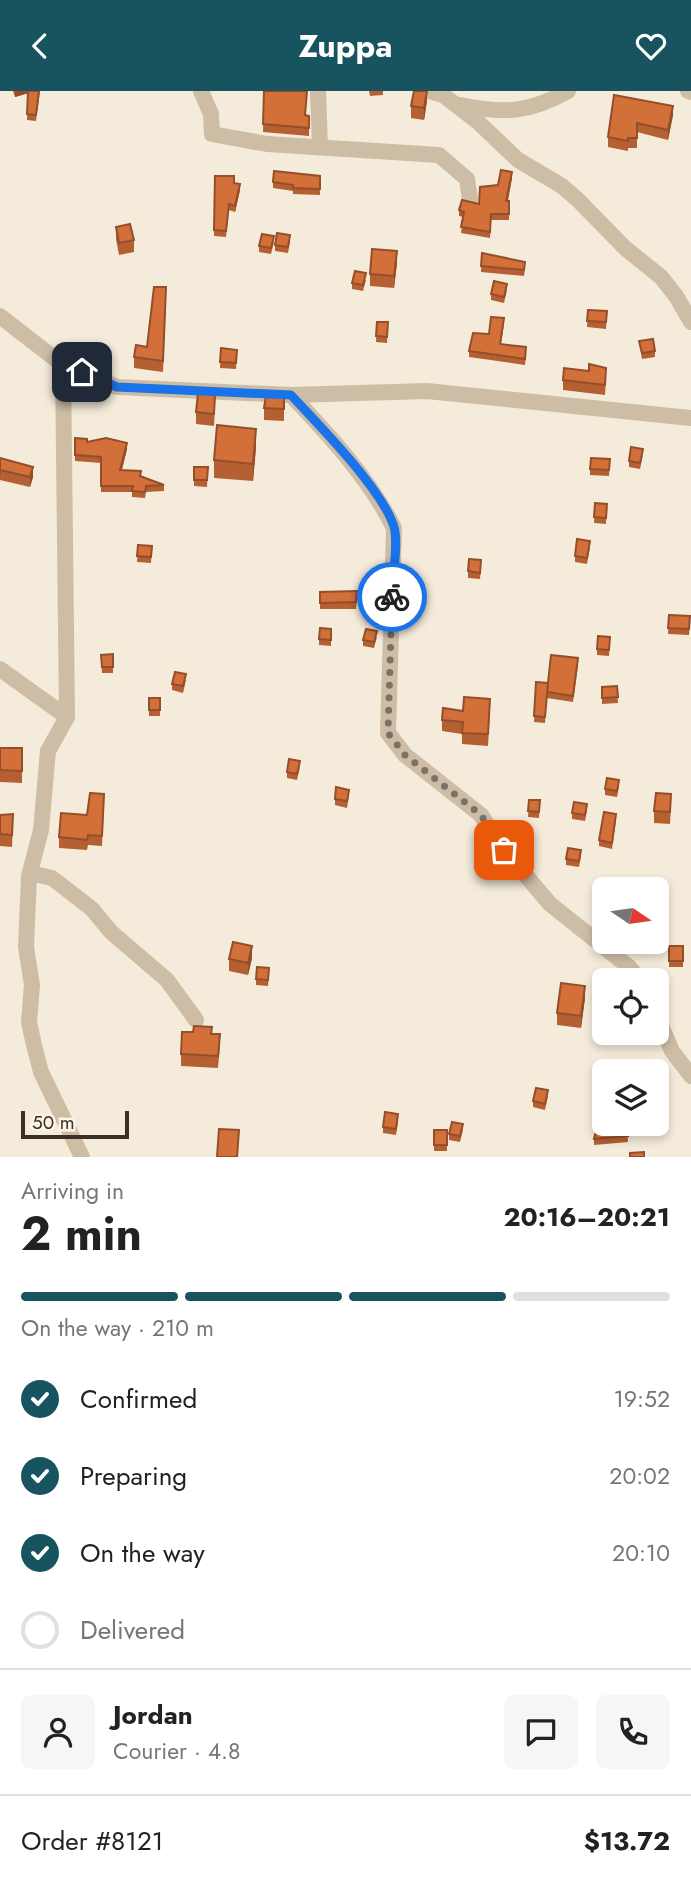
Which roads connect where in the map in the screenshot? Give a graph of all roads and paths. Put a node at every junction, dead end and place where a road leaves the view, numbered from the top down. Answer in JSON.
{"nodes":[{"id":1,"x":201,"y":91,"type":"edge"},
{"id":2,"x":318,"y":91,"type":"edge"},
{"id":3,"x":429,"y":91,"type":"edge"},
{"id":4,"x":568,"y":91,"type":"edge"},
{"id":5,"x":454,"y":104,"type":"junction"},
{"id":6,"x":320,"y":147,"type":"junction"},
{"id":7,"x":470,"y":199,"type":"edge"},
{"id":8,"x":0,"y":316,"type":"edge"},
{"id":9,"x":691,"y":322,"type":"edge"},
{"id":10,"x":62,"y":365,"type":"junction"},
{"id":11,"x":291,"y":395,"type":"junction"},
{"id":12,"x":691,"y":418,"type":"edge"},
{"id":13,"x":0,"y":669,"type":"edge"},
{"id":14,"x":67,"y":717,"type":"junction"},
{"id":15,"x":30,"y":873,"type":"junction"},
{"id":16,"x":630,"y":968,"type":"edge"},
{"id":17,"x":196,"y":1020,"type":"dead end"},
{"id":18,"x":669,"y":1044,"type":"edge"},
{"id":19,"x":691,"y":1076,"type":"edge"},
{"id":20,"x":82,"y":1157,"type":"edge"}],
"edges":[{"from":1,"to":6,"type":"street"},
{"from":2,"to":6,"type":"street"},
{"from":3,"to":5,"type":"street"},
{"from":4,"to":5,"type":"street"},
{"from":5,"to":9,"type":"street"},
{"from":6,"to":7,"type":"street"},
{"from":8,"to":10,"type":"street"},
{"from":10,"to":11,"type":"street"},
{"from":10,"to":14,"type":"street"},
{"from":11,"to":12,"type":"street"},
{"from":11,"to":16,"type":"street"},
{"from":13,"to":14,"type":"street"},
{"from":14,"to":15,"type":"street"},
{"from":15,"to":17,"type":"street"},
{"from":15,"to":20,"type":"street"},
{"from":18,"to":19,"type":"street"}]}
